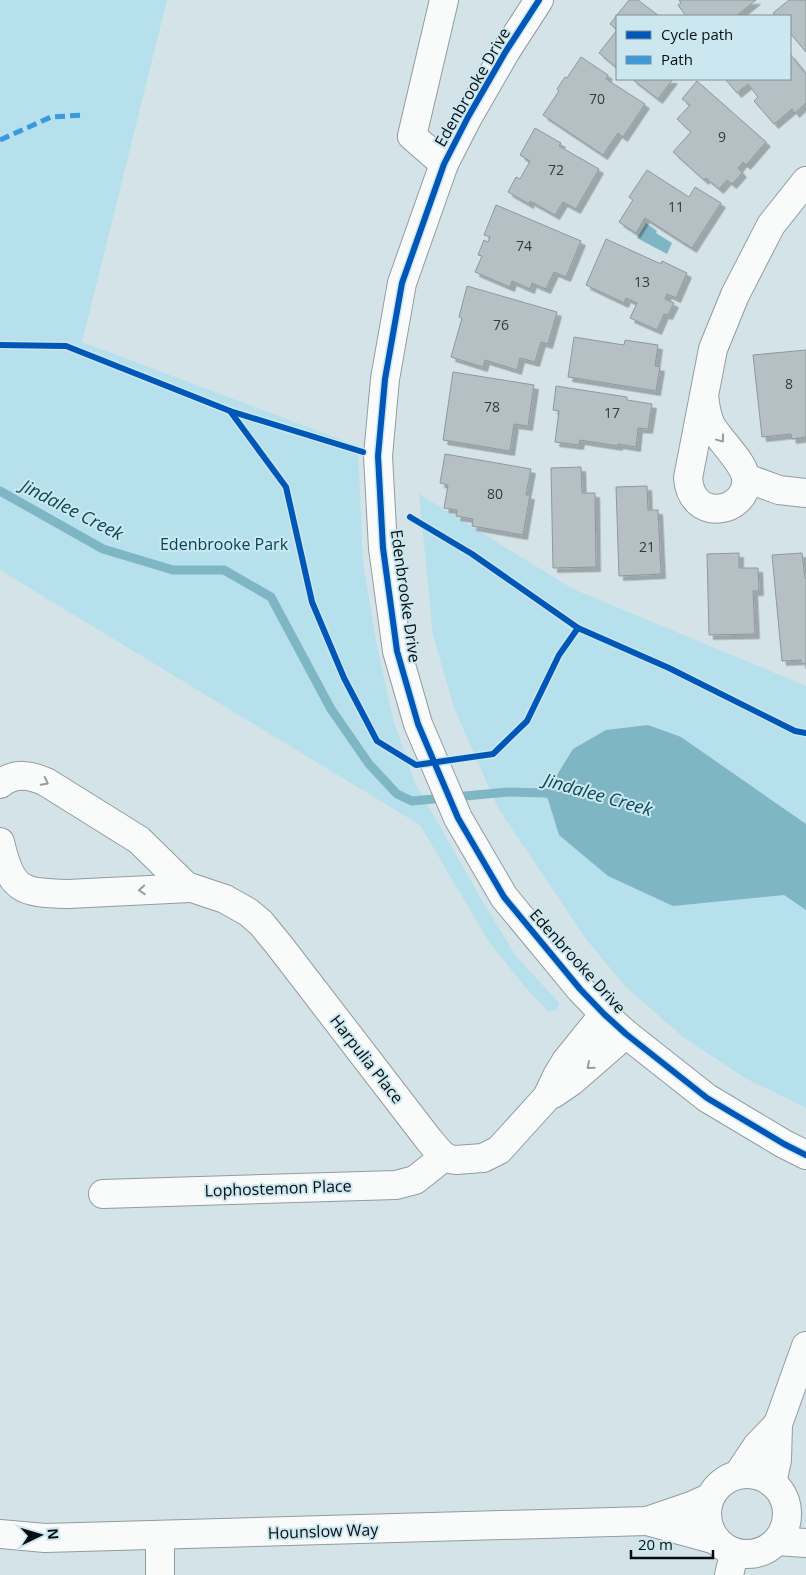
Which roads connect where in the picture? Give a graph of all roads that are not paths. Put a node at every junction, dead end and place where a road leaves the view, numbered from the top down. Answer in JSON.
{"nodes":[{"id":1,"x":444,"y":0,"type":"edge"},
{"id":2,"x":539,"y":0,"type":"edge"},
{"id":3,"x":444,"y":164,"type":"junction"},
{"id":4,"x":806,"y":181,"type":"edge"},
{"id":5,"x":704,"y":395,"type":"junction"},
{"id":6,"x":746,"y":478,"type":"junction"},
{"id":7,"x":806,"y":493,"type":"edge"},
{"id":8,"x":0,"y":784,"type":"edge"},
{"id":9,"x":0,"y":842,"type":"edge"},
{"id":10,"x":190,"y":888,"type":"junction"},
{"id":11,"x":604,"y":1014,"type":"junction"},
{"id":12,"x":626,"y":1034,"type":"junction"},
{"id":13,"x":547,"y":1097,"type":"junction"},
{"id":14,"x":806,"y":1155,"type":"edge"},
{"id":15,"x":444,"y":1156,"type":"junction"},
{"id":16,"x":103,"y":1194,"type":"dead end"},
{"id":17,"x":806,"y":1346,"type":"edge"},
{"id":18,"x":778,"y":1424,"type":"junction"},
{"id":19,"x":739,"y":1473,"type":"junction"},
{"id":20,"x":772,"y":1483,"type":"junction"},
{"id":21,"x":710,"y":1498,"type":"junction"},
{"id":22,"x":796,"y":1513,"type":"edge"},
{"id":23,"x":647,"y":1521,"type":"junction"},
{"id":24,"x":0,"y":1534,"type":"edge"},
{"id":25,"x":160,"y":1535,"type":"junction"},
{"id":26,"x":777,"y":1541,"type":"junction"},
{"id":27,"x":806,"y":1543,"type":"edge"},
{"id":28,"x":726,"y":1556,"type":"edge"},
{"id":29,"x":160,"y":1575,"type":"edge"}],
"edges":[{"from":1,"to":3,"type":"street"},
{"from":2,"to":3,"type":"street","name":"Edenbrooke Drive"},
{"from":3,"to":11,"type":"street","name":"Edenbrooke Drive"},
{"from":4,"to":5,"type":"street"},
{"from":5,"to":6,"type":"street","one_way":true},
{"from":5,"to":6,"type":"street"},
{"from":6,"to":7,"type":"street"},
{"from":8,"to":10,"type":"street","name":"Harpulia Place","one_way":true},
{"from":10,"to":9,"type":"street","name":"Harpulia Place","one_way":true},
{"from":10,"to":15,"type":"street","name":"Harpulia Place"},
{"from":11,"to":12,"type":"street","name":"Edenbrooke Drive"},
{"from":11,"to":13,"type":"street"},
{"from":12,"to":13,"type":"street","one_way":true},
{"from":12,"to":14,"type":"street","name":"Edenbrooke Drive"},
{"from":13,"to":15,"type":"street"},
{"from":15,"to":16,"type":"street","name":"Lophostemon Place"},
{"from":17,"to":18,"type":"street"},
{"from":18,"to":19,"type":"street"},
{"from":18,"to":20,"type":"street"},
{"from":19,"to":20,"type":"street"},
{"from":19,"to":21,"type":"street"},
{"from":20,"to":22,"type":"street"},
{"from":21,"to":23,"type":"street","name":"Hounslow Way"},
{"from":21,"to":28,"type":"street"},
{"from":22,"to":26,"type":"street"},
{"from":23,"to":25,"type":"street","name":"Hounslow Way"},
{"from":23,"to":28,"type":"street","name":"Hounslow Way"},
{"from":24,"to":25,"type":"street","name":"Hounslow Way"},
{"from":25,"to":29,"type":"street"},
{"from":26,"to":27,"type":"street"},
{"from":26,"to":28,"type":"street"}]}
